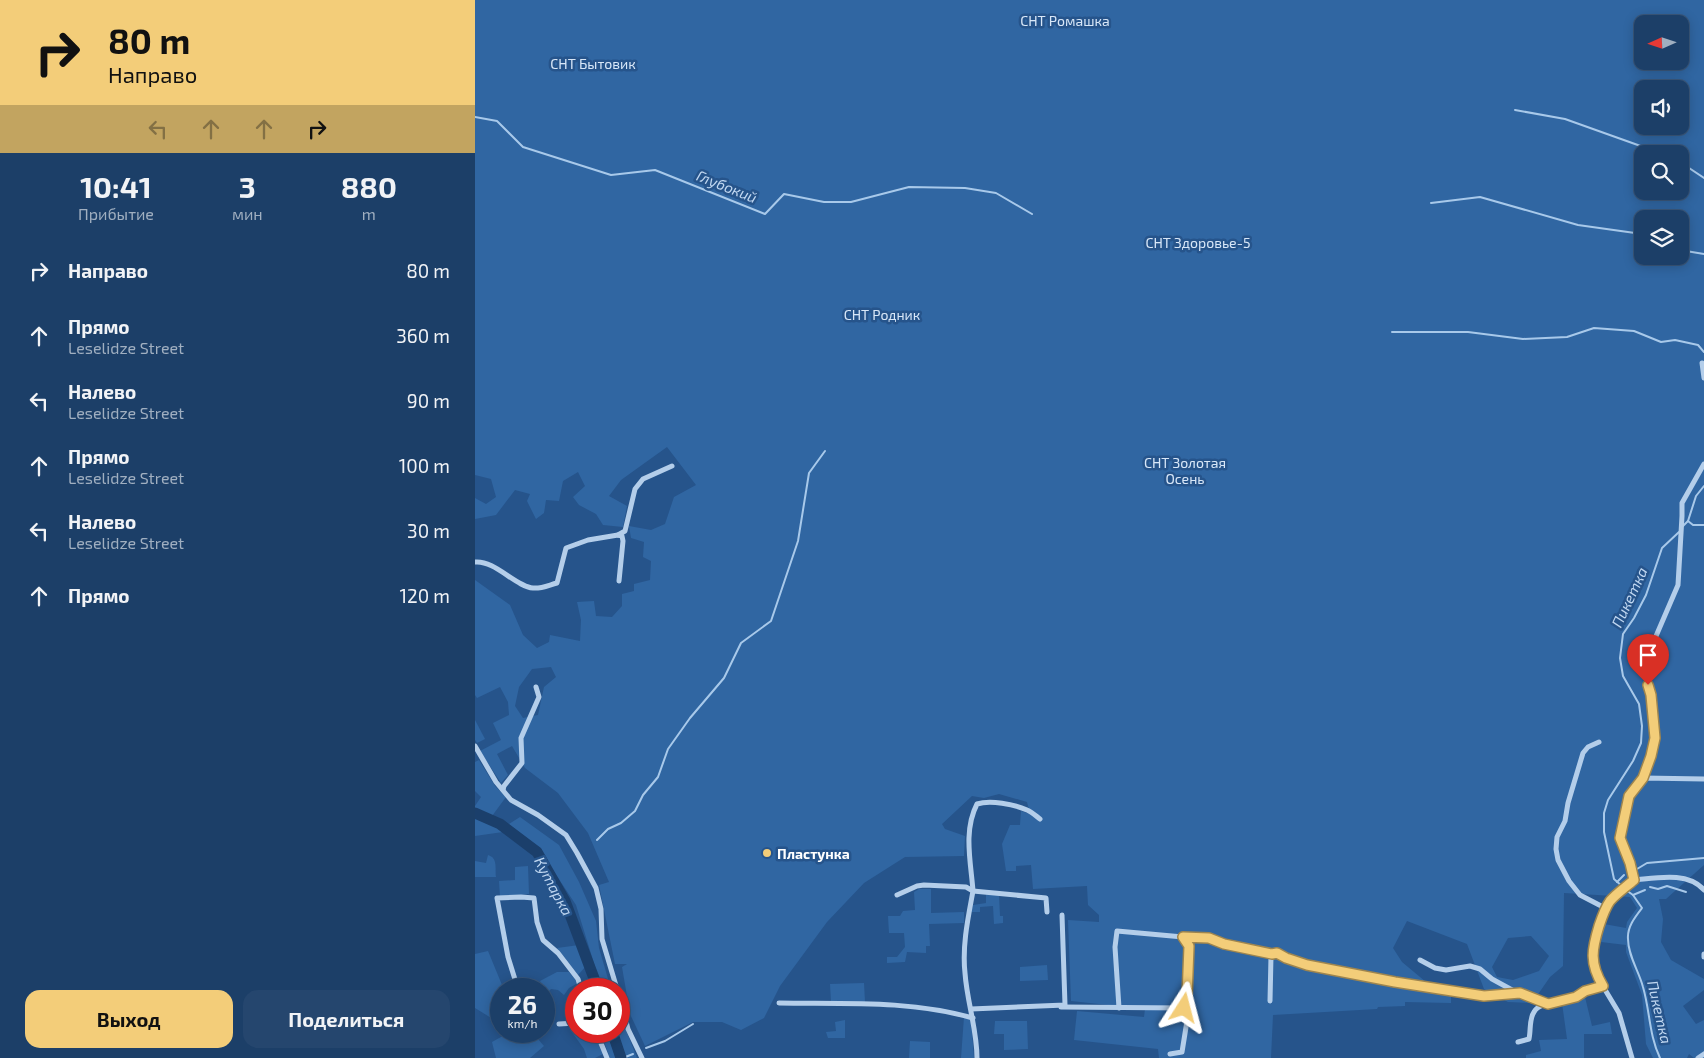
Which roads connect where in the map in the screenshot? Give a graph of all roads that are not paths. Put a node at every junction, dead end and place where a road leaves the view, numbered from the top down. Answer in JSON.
{"nodes":[{"id":1,"x":1702,"y":364,"type":"dead end"},
{"id":2,"x":1704,"y":378,"type":"edge"},
{"id":3,"x":1704,"y":464,"type":"edge"},
{"id":4,"x":672,"y":466,"type":"dead end"},
{"id":5,"x":618,"y":535,"type":"junction"},
{"id":6,"x":475,"y":562,"type":"edge"},
{"id":7,"x":619,"y":581,"type":"dead end"},
{"id":8,"x":535,"y":687,"type":"dead end"},
{"id":9,"x":1599,"y":742,"type":"dead end"},
{"id":10,"x":475,"y":746,"type":"edge"},
{"id":11,"x":1643,"y":778,"type":"junction"},
{"id":12,"x":1704,"y":779,"type":"edge"},
{"id":13,"x":503,"y":790,"type":"junction"},
{"id":14,"x":1040,"y":820,"type":"dead end"},
{"id":15,"x":1634,"y":880,"type":"junction"},
{"id":16,"x":1704,"y":890,"type":"edge"},
{"id":17,"x":973,"y":892,"type":"junction"},
{"id":18,"x":897,"y":894,"type":"dead end"},
{"id":19,"x":1605,"y":908,"type":"junction"},
{"id":20,"x":1047,"y":912,"type":"dead end"},
{"id":21,"x":1062,"y":915,"type":"dead end"},
{"id":22,"x":1183,"y":937,"type":"junction"},
{"id":23,"x":1272,"y":954,"type":"junction"},
{"id":24,"x":1420,"y":960,"type":"dead end"},
{"id":25,"x":514,"y":978,"type":"edge"},
{"id":26,"x":577,"y":978,"type":"edge"},
{"id":27,"x":614,"y":978,"type":"edge"},
{"id":28,"x":1603,"y":986,"type":"junction"},
{"id":29,"x":1520,"y":993,"type":"junction"},
{"id":30,"x":1270,"y":1001,"type":"dead end"},
{"id":31,"x":779,"y":1003,"type":"dead end"},
{"id":32,"x":1548,"y":1004,"type":"junction"},
{"id":33,"x":1061,"y":1007,"type":"junction"},
{"id":34,"x":1119,"y":1008,"type":"junction"},
{"id":35,"x":1184,"y":1008,"type":"junction"},
{"id":36,"x":971,"y":1009,"type":"junction"},
{"id":37,"x":973,"y":1018,"type":"junction"},
{"id":38,"x":559,"y":1024,"type":"dead end"},
{"id":39,"x":565,"y":1024,"type":"edge"},
{"id":40,"x":630,"y":1033,"type":"edge"},
{"id":41,"x":1518,"y":1042,"type":"dead end"},
{"id":42,"x":601,"y":1043,"type":"edge"},
{"id":43,"x":1170,"y":1054,"type":"dead end"},
{"id":44,"x":1704,"y":1054,"type":"edge"},
{"id":45,"x":607,"y":1058,"type":"edge"},
{"id":46,"x":642,"y":1058,"type":"edge"},
{"id":47,"x":977,"y":1058,"type":"edge"},
{"id":48,"x":1632,"y":1058,"type":"edge"},
{"id":49,"x":1698,"y":1058,"type":"edge"}],
"edges":[{"from":1,"to":2,"type":"street"},
{"from":3,"to":11,"type":"street"},
{"from":4,"to":5,"type":"street"},
{"from":5,"to":6,"type":"street"},
{"from":5,"to":7,"type":"street"},
{"from":8,"to":13,"type":"street"},
{"from":9,"to":19,"type":"street"},
{"from":10,"to":13,"type":"street"},
{"from":11,"to":12,"type":"street"},
{"from":11,"to":15,"type":"street"},
{"from":13,"to":27,"type":"street"},
{"from":14,"to":17,"type":"street"},
{"from":15,"to":16,"type":"street"},
{"from":15,"to":19,"type":"street"},
{"from":17,"to":18,"type":"street"},
{"from":17,"to":20,"type":"street"},
{"from":17,"to":36,"type":"street"},
{"from":19,"to":28,"type":"street"},
{"from":21,"to":33,"type":"street"},
{"from":22,"to":23,"type":"street"},
{"from":22,"to":34,"type":"street"},
{"from":22,"to":35,"type":"street"},
{"from":23,"to":29,"type":"street"},
{"from":23,"to":30,"type":"street"},
{"from":24,"to":29,"type":"street"},
{"from":25,"to":26,"type":"street"},
{"from":28,"to":32,"type":"street"},
{"from":28,"to":48,"type":"street"},
{"from":29,"to":32,"type":"street"},
{"from":31,"to":37,"type":"street"},
{"from":32,"to":41,"type":"street"},
{"from":33,"to":34,"type":"street"},
{"from":33,"to":36,"type":"street"},
{"from":34,"to":35,"type":"street"},
{"from":35,"to":43,"type":"street"},
{"from":36,"to":37,"type":"street"},
{"from":37,"to":47,"type":"street"},
{"from":38,"to":39,"type":"street"},
{"from":40,"to":46,"type":"street"},
{"from":42,"to":45,"type":"street"},
{"from":44,"to":49,"type":"street"}]}
